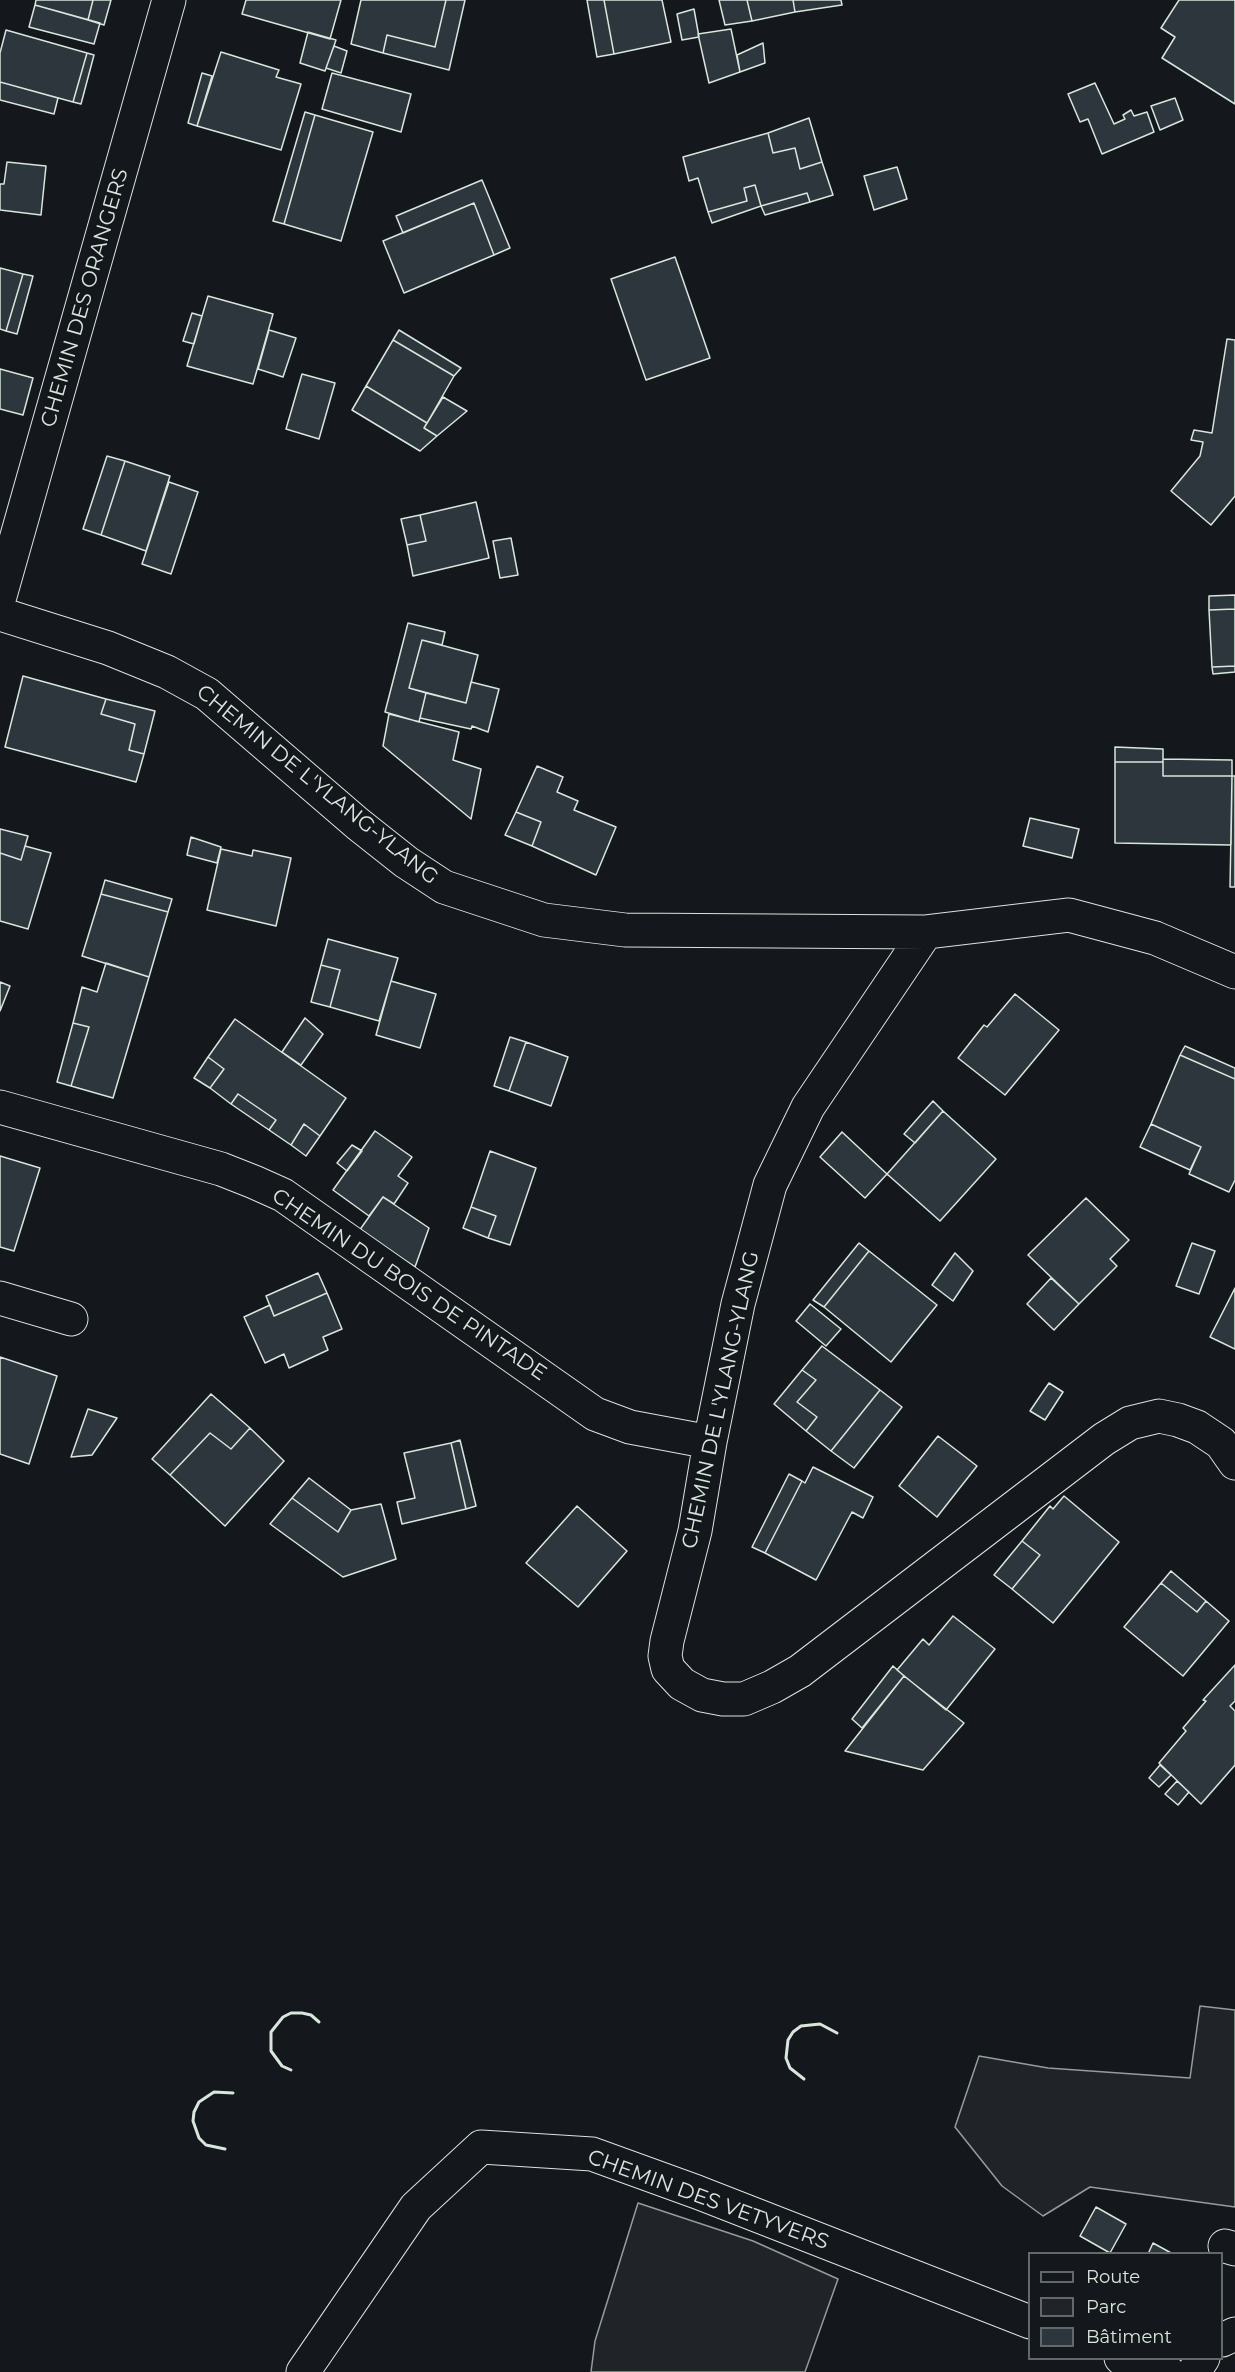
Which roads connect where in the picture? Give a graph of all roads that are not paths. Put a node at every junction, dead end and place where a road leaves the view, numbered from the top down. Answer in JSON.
{"nodes":[{"id":1,"x":169,"y":0,"type":"edge"},
{"id":2,"x":0,"y":596,"type":"edge"},
{"id":3,"x":0,"y":614,"type":"edge"},
{"id":4,"x":926,"y":932,"type":"junction"},
{"id":5,"x":1235,"y":972,"type":"edge"},
{"id":6,"x":0,"y":1107,"type":"edge"},
{"id":7,"x":0,"y":1298,"type":"edge"},
{"id":8,"x":71,"y":1319,"type":"dead end"},
{"id":9,"x":710,"y":1442,"type":"junction"},
{"id":10,"x":1235,"y":1463,"type":"edge"},
{"id":11,"x":1028,"y":2322,"type":"edge"},
{"id":12,"x":1128,"y":2360,"type":"edge"},
{"id":13,"x":303,"y":2372,"type":"edge"},
{"id":14,"x":1168,"y":2372,"type":"edge"}],
"edges":[{"from":1,"to":2,"type":"street","name":"CHEMIN DES ORANGERS"},
{"from":3,"to":4,"type":"street","name":"CHEMIN DE L'YLANG-YLANG"},
{"from":4,"to":5,"type":"street"},
{"from":4,"to":9,"type":"street","name":"CHEMIN DE L'YLANG-YLANG"},
{"from":6,"to":9,"type":"street","name":"CHEMIN DU BOIS DE PINTADE"},
{"from":7,"to":8,"type":"street"},
{"from":9,"to":10,"type":"street","name":"CHEMIN DE L'YLANG-YLANG"},
{"from":11,"to":13,"type":"street","name":"CHEMIN DES VETYVERS"},
{"from":12,"to":14,"type":"street"}]}
